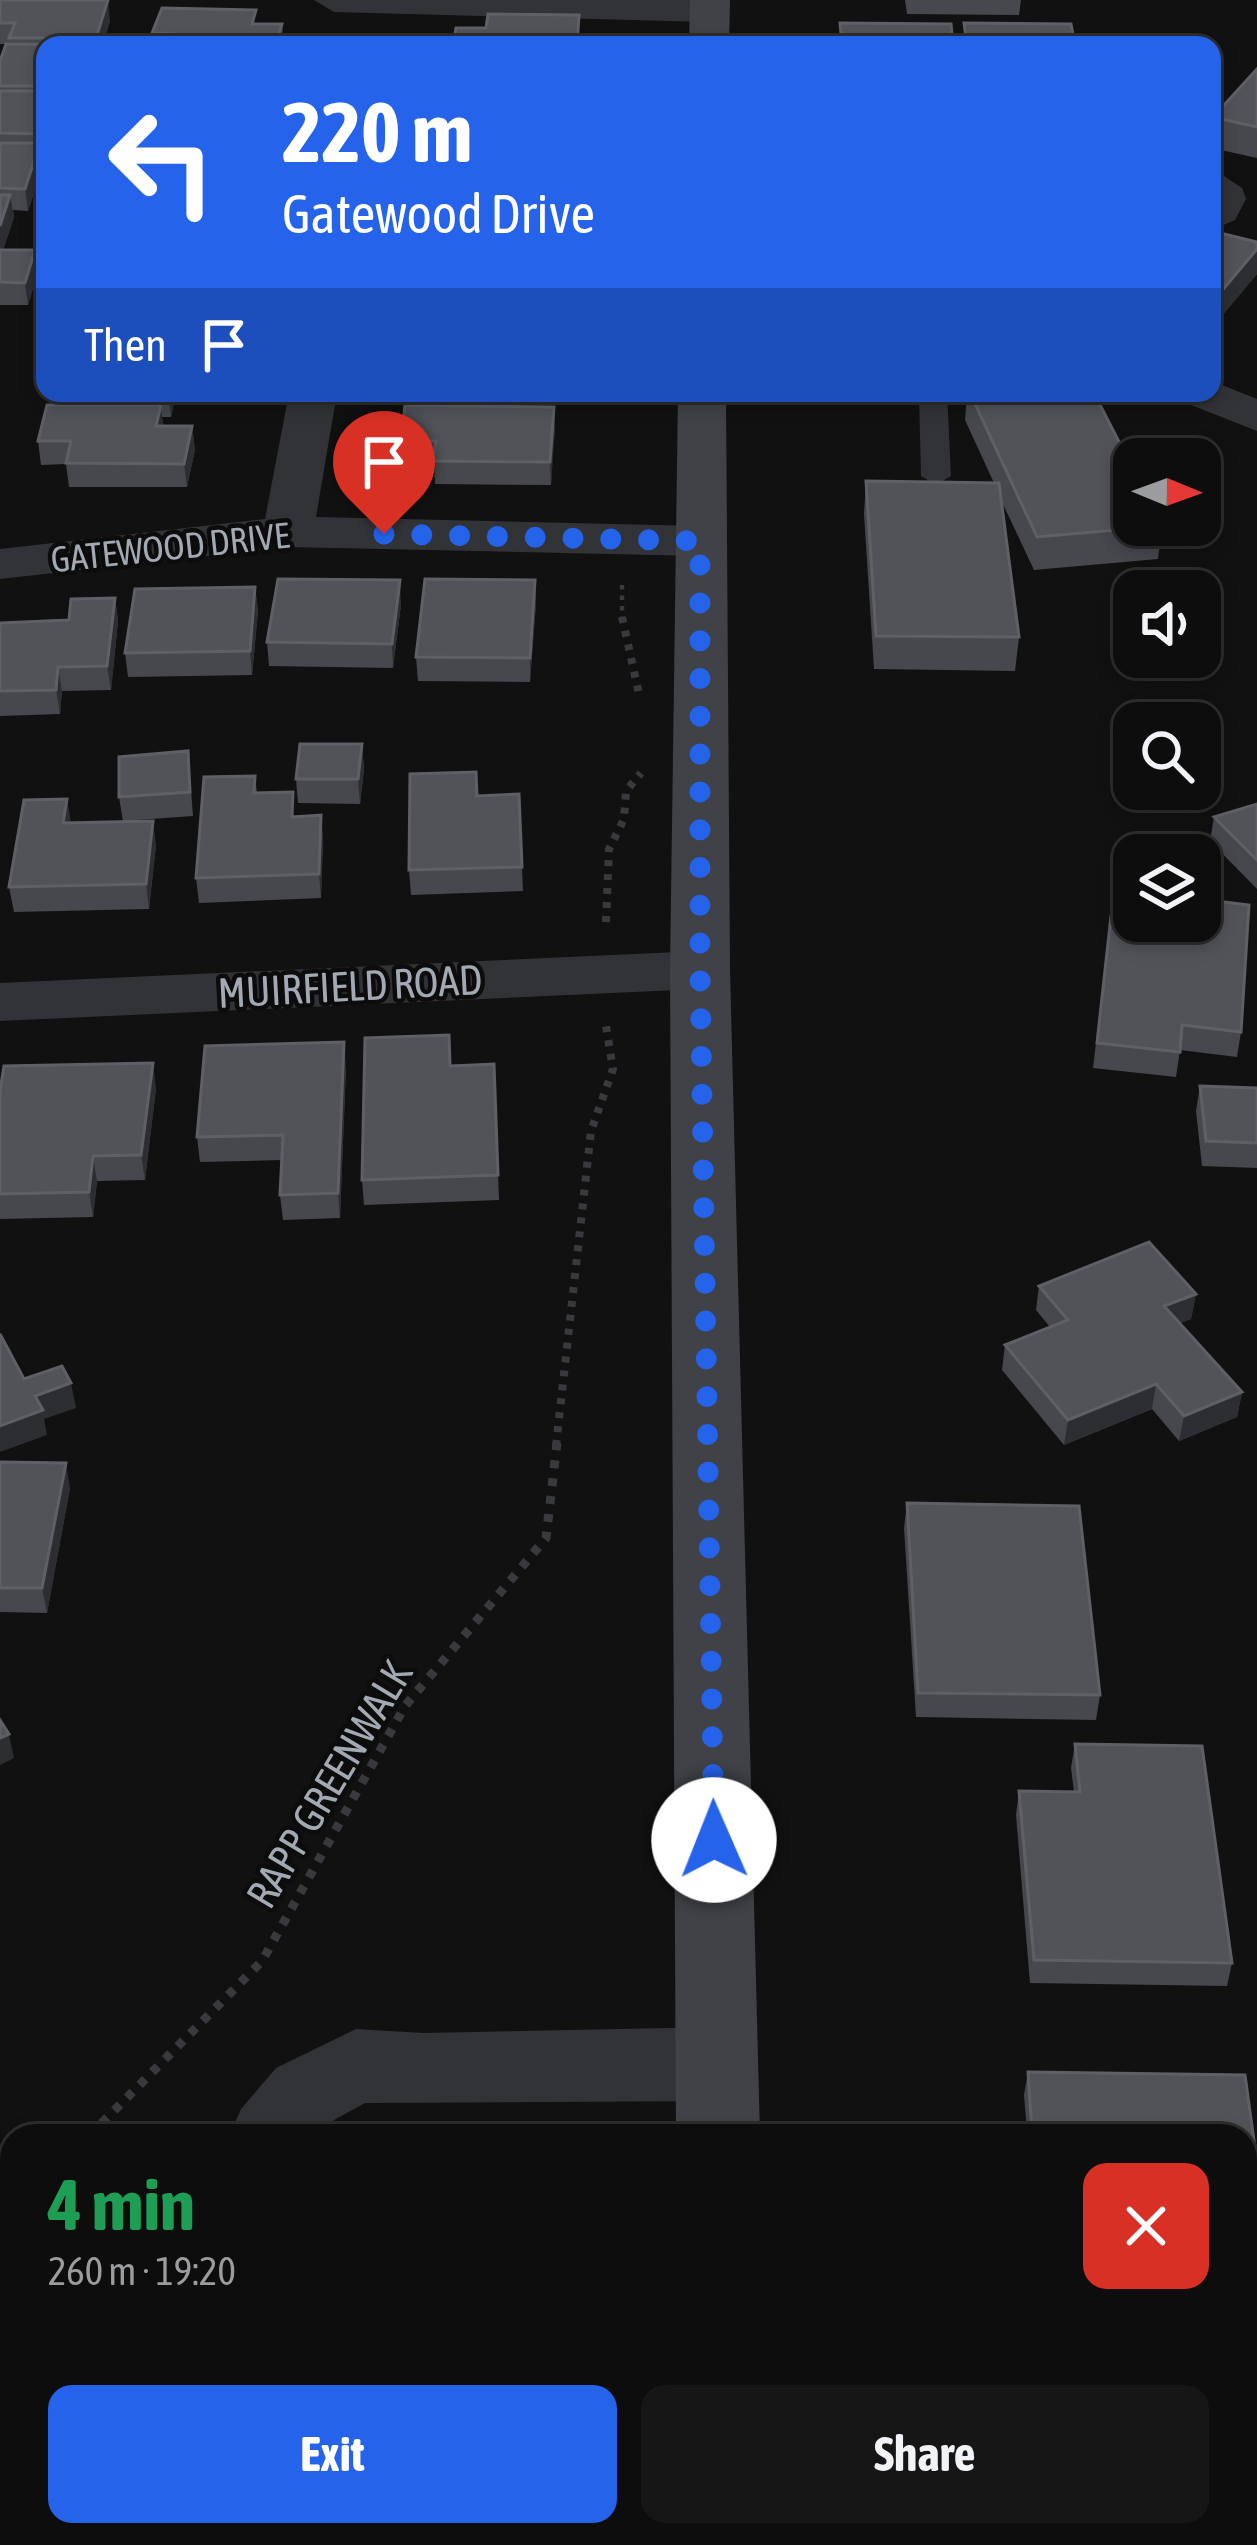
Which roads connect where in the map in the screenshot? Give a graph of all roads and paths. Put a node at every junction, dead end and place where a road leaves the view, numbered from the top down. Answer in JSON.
{"nodes":[{"id":1,"x":334,"y":0,"type":"edge"},
{"id":2,"x":382,"y":2,"type":"edge"},
{"id":3,"x":709,"y":18,"type":"edge"},
{"id":4,"x":376,"y":36,"type":"edge"},
{"id":5,"x":1221,"y":183,"type":"edge"},
{"id":6,"x":1246,"y":204,"type":"edge"},
{"id":7,"x":1221,"y":401,"type":"edge"},
{"id":8,"x":311,"y":402,"type":"edge"},
{"id":9,"x":702,"y":402,"type":"edge"},
{"id":10,"x":933,"y":402,"type":"edge"},
{"id":11,"x":1257,"y":417,"type":"edge"},
{"id":12,"x":936,"y":476,"type":"dead end"},
{"id":13,"x":288,"y":532,"type":"junction"},
{"id":14,"x":623,"y":539,"type":"junction"},
{"id":15,"x":700,"y":541,"type":"junction"},
{"id":16,"x":0,"y":565,"type":"edge"},
{"id":17,"x":640,"y":695,"type":"dead end"},
{"id":18,"x":652,"y":759,"type":"dead end"},
{"id":19,"x":605,"y":930,"type":"dead end"},
{"id":20,"x":700,"y":970,"type":"junction"},
{"id":21,"x":0,"y":1002,"type":"edge"},
{"id":22,"x":602,"y":1004,"type":"dead end"},
{"id":23,"x":718,"y":2100,"type":"edge"},
{"id":24,"x":101,"y":2124,"type":"edge"},
{"id":25,"x":281,"y":2124,"type":"edge"}],
"edges":[{"from":1,"to":2,"type":"street"},
{"from":2,"to":3,"type":"street"},
{"from":2,"to":4,"type":"street"},
{"from":5,"to":6,"type":"lane"},
{"from":7,"to":11,"type":"street"},
{"from":8,"to":13,"type":"street"},
{"from":9,"to":15,"type":"street"},
{"from":10,"to":12,"type":"lane"},
{"from":13,"to":14,"type":"street","name":"GATEWOOD DRIVE"},
{"from":13,"to":16,"type":"street","name":"GATEWOOD DRIVE"},
{"from":14,"to":15,"type":"street","name":"GATEWOOD DRIVE"},
{"from":14,"to":17,"type":"path"},
{"from":15,"to":20,"type":"street"},
{"from":18,"to":19,"type":"path"},
{"from":20,"to":21,"type":"street","name":"MUIRFIELD ROAD"},
{"from":20,"to":23,"type":"street"},
{"from":22,"to":24,"type":"path","name":"RAPP GREENWALK"},
{"from":23,"to":25,"type":"street"}]}
